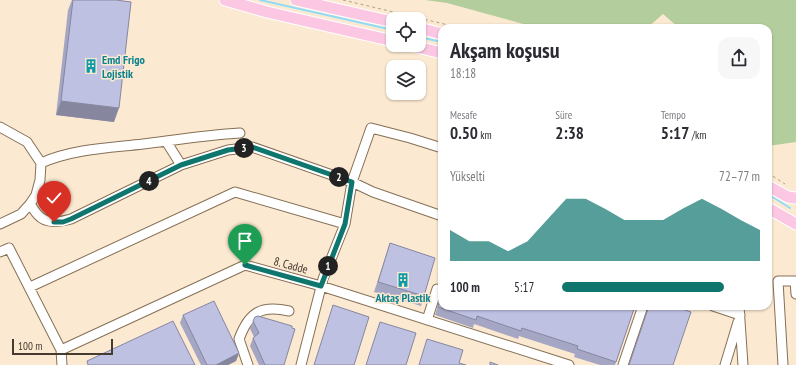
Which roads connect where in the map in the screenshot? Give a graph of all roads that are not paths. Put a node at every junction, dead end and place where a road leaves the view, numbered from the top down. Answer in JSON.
{"nodes":[{"id":1,"x":225,"y":0,"type":"edge"},
{"id":2,"x":296,"y":0,"type":"edge"},
{"id":3,"x":386,"y":20,"type":"edge"},
{"id":4,"x":426,"y":30,"type":"edge"},
{"id":5,"x":438,"y":33,"type":"edge"},
{"id":6,"x":386,"y":39,"type":"edge"},
{"id":7,"x":426,"y":49,"type":"edge"},
{"id":8,"x":438,"y":52,"type":"edge"},
{"id":9,"x":0,"y":127,"type":"edge"},
{"id":10,"x":240,"y":133,"type":"dead end"},
{"id":11,"x":166,"y":141,"type":"junction"},
{"id":12,"x":438,"y":147,"type":"edge"},
{"id":13,"x":41,"y":163,"type":"junction"},
{"id":14,"x":181,"y":165,"type":"junction"},
{"id":15,"x":352,"y":182,"type":"junction"},
{"id":16,"x":772,"y":188,"type":"edge"},
{"id":17,"x":796,"y":198,"type":"edge"},
{"id":18,"x":30,"y":204,"type":"junction"},
{"id":19,"x":772,"y":210,"type":"edge"},
{"id":20,"x":438,"y":215,"type":"edge"},
{"id":21,"x":0,"y":224,"type":"edge"},
{"id":22,"x":345,"y":224,"type":"junction"},
{"id":23,"x":796,"y":224,"type":"edge"},
{"id":24,"x":0,"y":252,"type":"edge"},
{"id":25,"x":796,"y":281,"type":"edge"},
{"id":26,"x":321,"y":286,"type":"junction"},
{"id":27,"x":30,"y":287,"type":"junction"},
{"id":28,"x":437,"y":289,"type":"dead end"},
{"id":29,"x":796,"y":294,"type":"edge"},
{"id":30,"x":642,"y":310,"type":"edge"},
{"id":31,"x":739,"y":310,"type":"edge"},
{"id":32,"x":289,"y":311,"type":"dead end"},
{"id":33,"x":428,"y":320,"type":"junction"},
{"id":34,"x":61,"y":350,"type":"junction"},
{"id":35,"x":62,"y":365,"type":"edge"},
{"id":36,"x":248,"y":365,"type":"edge"},
{"id":37,"x":301,"y":365,"type":"edge"},
{"id":38,"x":569,"y":365,"type":"edge"},
{"id":39,"x":623,"y":365,"type":"edge"},
{"id":40,"x":725,"y":365,"type":"edge"},
{"id":41,"x":743,"y":365,"type":"edge"},
{"id":42,"x":783,"y":365,"type":"edge"}],
"edges":[{"from":1,"to":6,"type":"main road"},
{"from":2,"to":3,"type":"main road"},
{"from":4,"to":5,"type":"main road"},
{"from":7,"to":8,"type":"main road"},
{"from":9,"to":13,"type":"street"},
{"from":10,"to":11,"type":"street"},
{"from":11,"to":13,"type":"street"},
{"from":11,"to":14,"type":"street"},
{"from":12,"to":15,"type":"street"},
{"from":13,"to":18,"type":"street"},
{"from":14,"to":15,"type":"street"},
{"from":14,"to":18,"type":"street"},
{"from":15,"to":20,"type":"street"},
{"from":15,"to":22,"type":"street"},
{"from":16,"to":17,"type":"main road"},
{"from":18,"to":21,"type":"street"},
{"from":19,"to":23,"type":"main road"},
{"from":22,"to":26,"type":"street"},
{"from":22,"to":27,"type":"street"},
{"from":24,"to":27,"type":"street"},
{"from":25,"to":29,"type":"street"},
{"from":25,"to":42,"type":"street"},
{"from":26,"to":33,"type":"street","name":"8. Cadde"},
{"from":26,"to":34,"type":"street","name":"8. Cadde"},
{"from":26,"to":37,"type":"street"},
{"from":27,"to":34,"type":"street"},
{"from":28,"to":33,"type":"street"},
{"from":30,"to":39,"type":"street"},
{"from":31,"to":40,"type":"street"},
{"from":31,"to":41,"type":"street"},
{"from":32,"to":36,"type":"street"},
{"from":33,"to":38,"type":"street","name":"8. Cadde"},
{"from":34,"to":35,"type":"street"}]}
